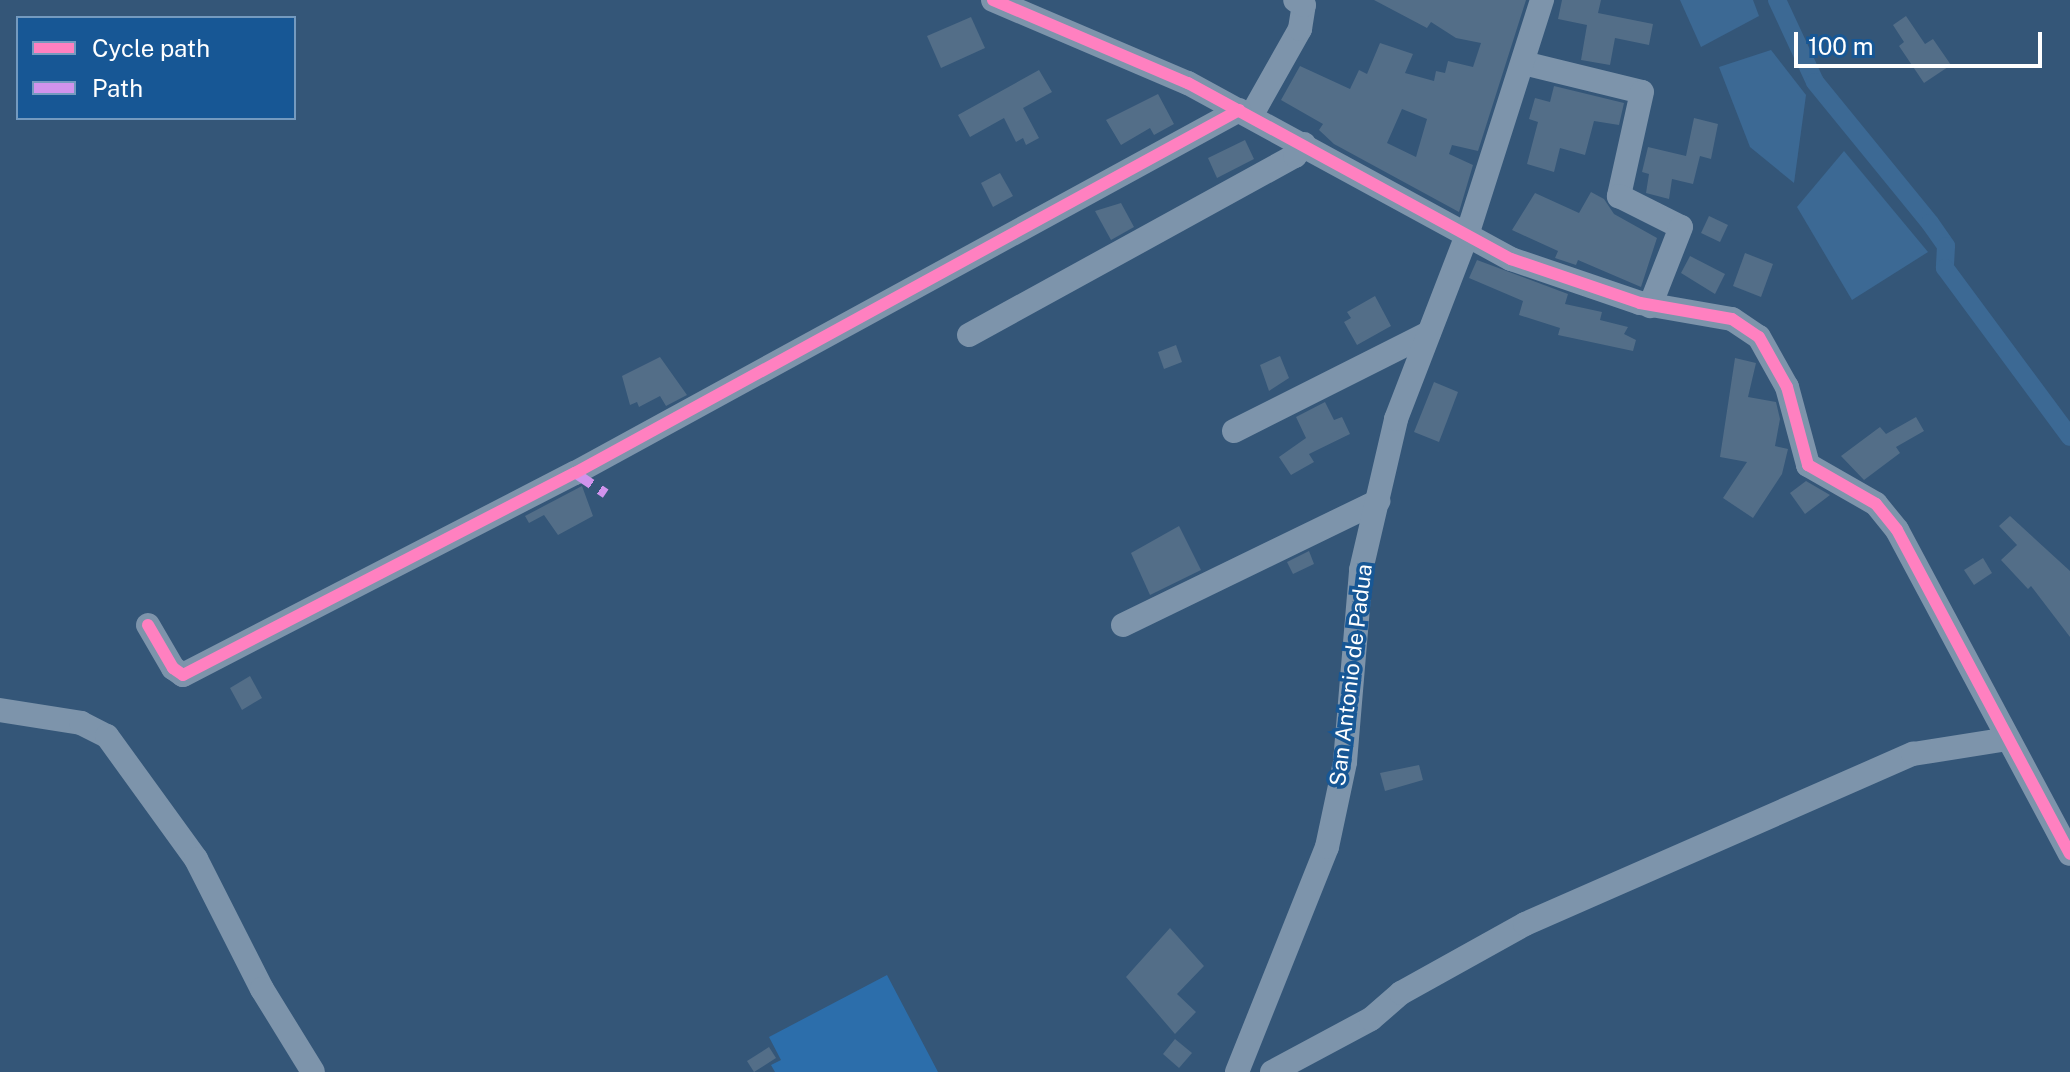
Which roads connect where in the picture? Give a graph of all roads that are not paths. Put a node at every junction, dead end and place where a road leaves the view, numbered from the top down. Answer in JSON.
{"nodes":[{"id":1,"x":993,"y":0,"type":"edge"},
{"id":2,"x":1295,"y":0,"type":"edge"},
{"id":3,"x":1542,"y":0,"type":"edge"},
{"id":4,"x":1523,"y":63,"type":"junction"},
{"id":5,"x":1245,"y":113,"type":"junction"},
{"id":6,"x":1304,"y":144,"type":"junction"},
{"id":7,"x":1467,"y":235,"type":"junction"},
{"id":8,"x":1650,"y":306,"type":"junction"},
{"id":9,"x":1429,"y":333,"type":"junction"},
{"id":10,"x":969,"y":335,"type":"dead end"},
{"id":11,"x":1234,"y":431,"type":"dead end"},
{"id":12,"x":1378,"y":501,"type":"junction"},
{"id":13,"x":148,"y":625,"type":"dead end"},
{"id":14,"x":1123,"y":625,"type":"dead end"},
{"id":15,"x":0,"y":710,"type":"edge"},
{"id":16,"x":2008,"y":739,"type":"junction"},
{"id":17,"x":2070,"y":854,"type":"edge"},
{"id":18,"x":313,"y":1072,"type":"edge"},
{"id":19,"x":1237,"y":1072,"type":"edge"},
{"id":20,"x":1272,"y":1072,"type":"edge"}],
"edges":[{"from":1,"to":5,"type":"street"},
{"from":2,"to":5,"type":"street"},
{"from":3,"to":4,"type":"street","name":"San Antonio de Padua"},
{"from":4,"to":7,"type":"street","name":"San Antonio de Padua"},
{"from":4,"to":8,"type":"street"},
{"from":5,"to":6,"type":"street"},
{"from":5,"to":13,"type":"street"},
{"from":6,"to":7,"type":"street"},
{"from":6,"to":10,"type":"street"},
{"from":7,"to":8,"type":"street"},
{"from":7,"to":9,"type":"street","name":"San Antonio de Padua"},
{"from":8,"to":16,"type":"street"},
{"from":9,"to":11,"type":"street"},
{"from":9,"to":12,"type":"street","name":"San Antonio de Padua"},
{"from":12,"to":14,"type":"street"},
{"from":12,"to":19,"type":"street","name":"San Antonio de Padua"},
{"from":15,"to":18,"type":"street"},
{"from":16,"to":17,"type":"street"},
{"from":16,"to":20,"type":"street"}]}
